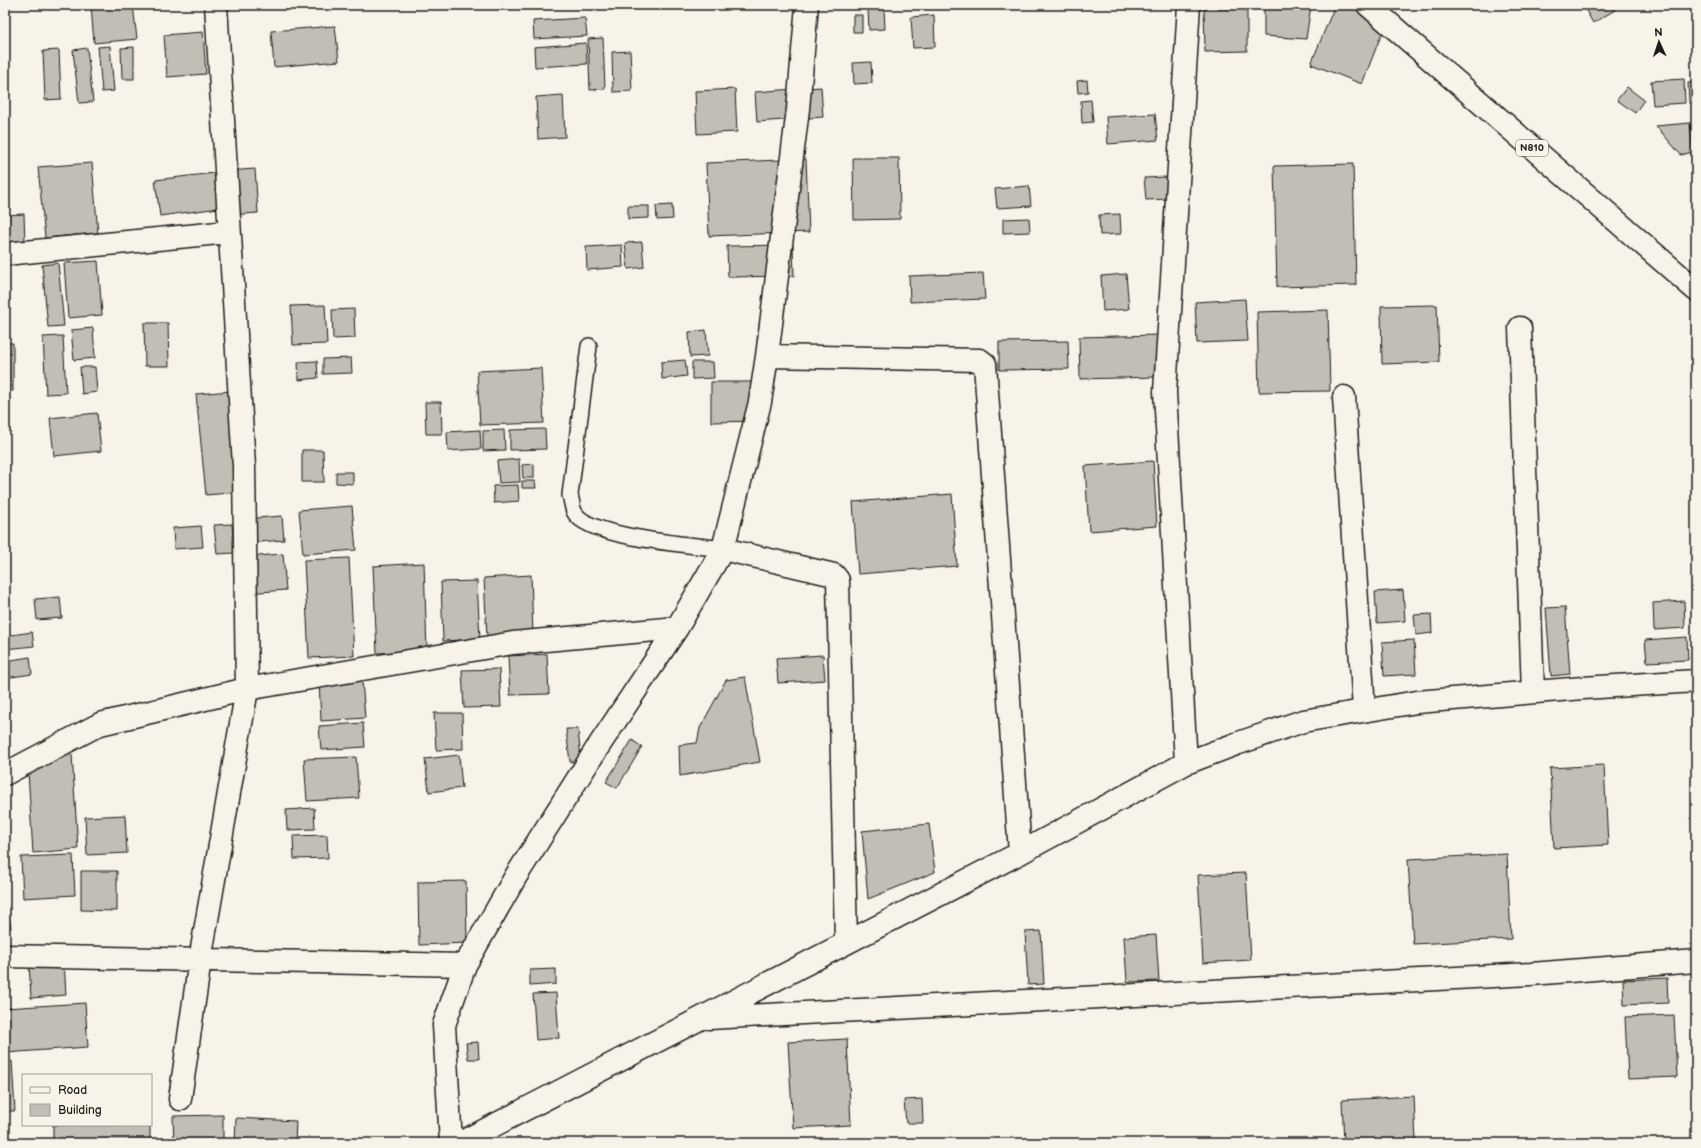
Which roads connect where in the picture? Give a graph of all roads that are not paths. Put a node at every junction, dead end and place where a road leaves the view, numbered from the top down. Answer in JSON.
{"nodes":[{"id":1,"x":216,"y":5,"type":"edge"},
{"id":2,"x":808,"y":5,"type":"edge"},
{"id":3,"x":1190,"y":5,"type":"edge"},
{"id":4,"x":1368,"y":5,"type":"edge"},
{"id":5,"x":229,"y":232,"type":"junction"},
{"id":6,"x":5,"y":254,"type":"edge"},
{"id":7,"x":1696,"y":290,"type":"edge"},
{"id":8,"x":1520,"y":328,"type":"dead end"},
{"id":9,"x":589,"y":346,"type":"dead end"},
{"id":10,"x":767,"y":356,"type":"junction"},
{"id":11,"x":1344,"y":397,"type":"dead end"},
{"id":12,"x":723,"y":549,"type":"junction"},
{"id":13,"x":677,"y":628,"type":"junction"},
{"id":14,"x":1696,"y":681,"type":"edge"},
{"id":15,"x":247,"y":689,"type":"junction"},
{"id":16,"x":1533,"y":692,"type":"junction"},
{"id":17,"x":1364,"y":710,"type":"junction"},
{"id":18,"x":1186,"y":763,"type":"junction"},
{"id":19,"x":5,"y":774,"type":"edge"},
{"id":20,"x":1020,"y":853,"type":"junction"},
{"id":21,"x":846,"y":942,"type":"junction"},
{"id":22,"x":5,"y":956,"type":"edge"},
{"id":23,"x":200,"y":960,"type":"junction"},
{"id":24,"x":1696,"y":961,"type":"edge"},
{"id":25,"x":465,"y":964,"type":"junction"},
{"id":26,"x":702,"y":1018,"type":"junction"},
{"id":27,"x":180,"y":1099,"type":"dead end"},
{"id":28,"x":451,"y":1143,"type":"edge"},
{"id":29,"x":460,"y":1143,"type":"edge"}],
"edges":[{"from":1,"to":5,"type":"main road"},
{"from":2,"to":10,"type":"main road"},
{"from":3,"to":18,"type":"main road"},
{"from":4,"to":7,"type":"main road","number":"N810"},
{"from":5,"to":6,"type":"main road"},
{"from":5,"to":15,"type":"main road"},
{"from":8,"to":16,"type":"main road"},
{"from":9,"to":12,"type":"lane"},
{"from":10,"to":12,"type":"main road"},
{"from":10,"to":20,"type":"main road"},
{"from":11,"to":17,"type":"main road"},
{"from":12,"to":13,"type":"main road"},
{"from":12,"to":21,"type":"main road"},
{"from":13,"to":15,"type":"main road"},
{"from":13,"to":25,"type":"main road"},
{"from":14,"to":16,"type":"main road"},
{"from":15,"to":19,"type":"main road"},
{"from":15,"to":23,"type":"main road"},
{"from":16,"to":17,"type":"main road"},
{"from":17,"to":18,"type":"main road"},
{"from":18,"to":20,"type":"main road"},
{"from":20,"to":21,"type":"main road"},
{"from":21,"to":26,"type":"main road"},
{"from":22,"to":23,"type":"main road"},
{"from":23,"to":25,"type":"main road"},
{"from":23,"to":27,"type":"main road"},
{"from":24,"to":26,"type":"main road"},
{"from":25,"to":28,"type":"main road"},
{"from":26,"to":29,"type":"main road"}]}
